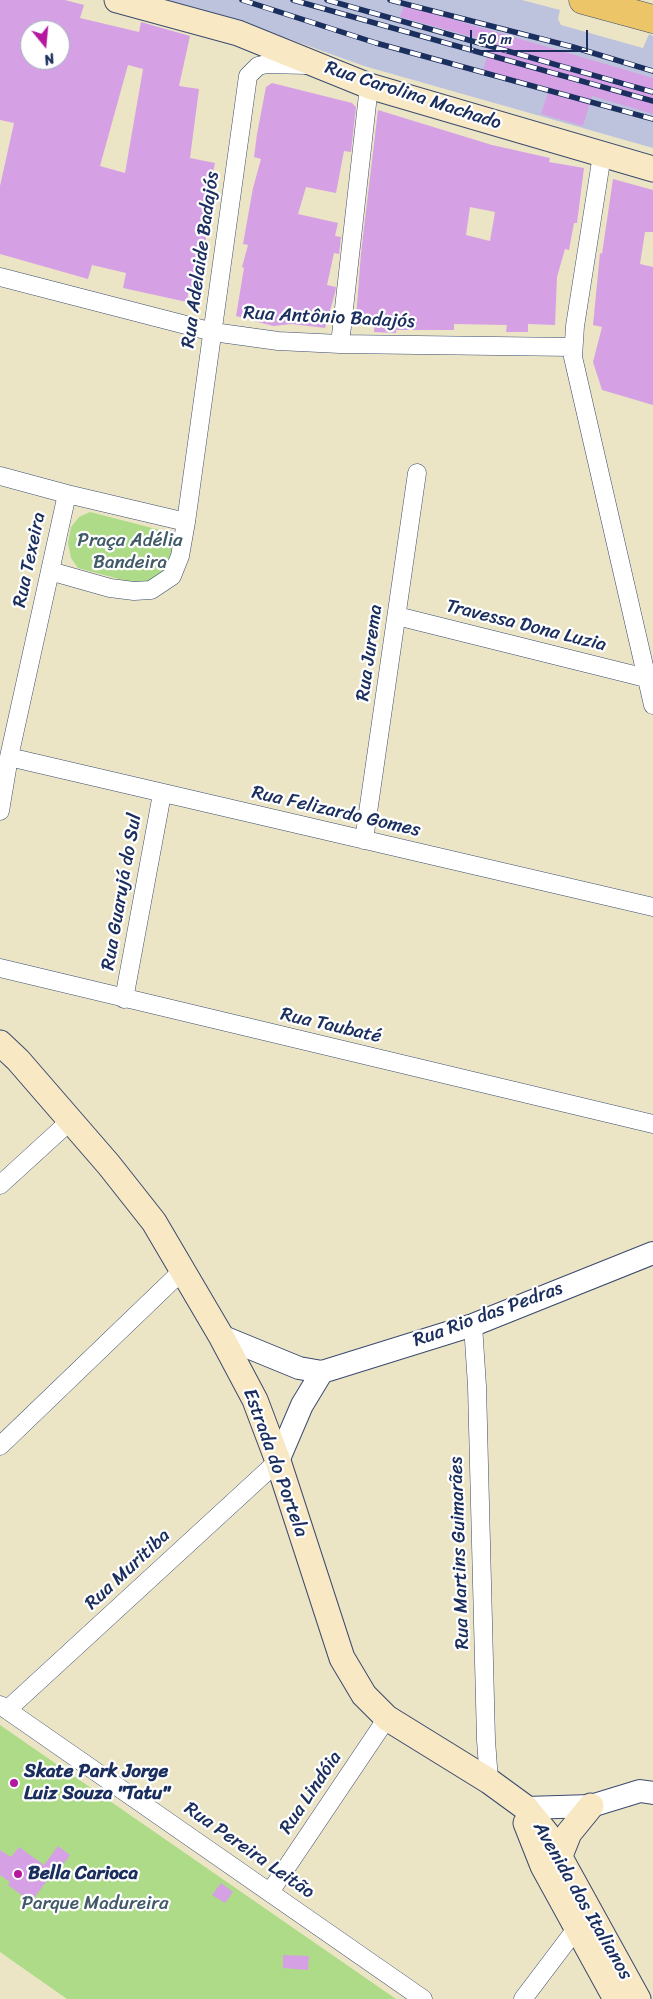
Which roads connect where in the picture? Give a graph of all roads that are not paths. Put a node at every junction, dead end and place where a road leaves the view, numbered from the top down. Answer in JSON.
{"nodes":[{"id":1,"x":117,"y":0,"type":"edge"},
{"id":2,"x":583,"y":0,"type":"edge"},
{"id":3,"x":653,"y":19,"type":"edge"},
{"id":4,"x":316,"y":65,"type":"junction"},
{"id":5,"x":369,"y":86,"type":"junction"},
{"id":6,"x":602,"y":155,"type":"junction"},
{"id":7,"x":653,"y":169,"type":"edge"},
{"id":8,"x":0,"y":277,"type":"edge"},
{"id":9,"x":213,"y":332,"type":"junction"},
{"id":10,"x":340,"y":344,"type":"junction"},
{"id":11,"x":572,"y":347,"type":"junction"},
{"id":12,"x":417,"y":473,"type":"dead end"},
{"id":13,"x":0,"y":476,"type":"edge"},
{"id":14,"x":67,"y":494,"type":"junction"},
{"id":15,"x":186,"y":522,"type":"junction"},
{"id":16,"x":50,"y":571,"type":"junction"},
{"id":17,"x":397,"y":616,"type":"junction"},
{"id":18,"x":646,"y":678,"type":"junction"},
{"id":19,"x":653,"y":705,"type":"edge"},
{"id":20,"x":9,"y":757,"type":"junction"},
{"id":21,"x":162,"y":794,"type":"junction"},
{"id":22,"x":0,"y":811,"type":"edge"},
{"id":23,"x":364,"y":840,"type":"junction"},
{"id":24,"x":653,"y":907,"type":"edge"},
{"id":25,"x":0,"y":968,"type":"edge"},
{"id":26,"x":124,"y":998,"type":"junction"},
{"id":27,"x":0,"y":1043,"type":"edge"},
{"id":28,"x":69,"y":1122,"type":"junction"},
{"id":29,"x":653,"y":1124,"type":"edge"},
{"id":30,"x":0,"y":1185,"type":"edge"},
{"id":31,"x":653,"y":1253,"type":"edge"},
{"id":32,"x":183,"y":1270,"type":"junction"},
{"id":33,"x":472,"y":1324,"type":"junction"},
{"id":34,"x":221,"y":1336,"type":"junction"},
{"id":35,"x":322,"y":1372,"type":"junction"},
{"id":36,"x":0,"y":1446,"type":"edge"},
{"id":37,"x":278,"y":1461,"type":"junction"},
{"id":38,"x":4,"y":1708,"type":"edge"},
{"id":39,"x":387,"y":1718,"type":"junction"},
{"id":40,"x":490,"y":1781,"type":"junction"},
{"id":41,"x":649,"y":1789,"type":"edge"},
{"id":42,"x":591,"y":1806,"type":"junction"},
{"id":43,"x":526,"y":1808,"type":"junction"},
{"id":44,"x":559,"y":1858,"type":"junction"},
{"id":45,"x":270,"y":1892,"type":"junction"},
{"id":46,"x":576,"y":1929,"type":"junction"},
{"id":47,"x":423,"y":1999,"type":"edge"},
{"id":48,"x":523,"y":1999,"type":"edge"},
{"id":49,"x":616,"y":1999,"type":"edge"},
{"id":50,"x":638,"y":1999,"type":"edge"}],
"edges":[{"from":1,"to":4,"type":"main road","name":"Rua Carolina Machado"},
{"from":2,"to":3,"type":"main road"},
{"from":4,"to":5,"type":"main road","name":"Rua Carolina Machado"},
{"from":4,"to":9,"type":"street","name":"Rua Adelaide Badajós"},
{"from":5,"to":6,"type":"main road","name":"Rua Carolina Machado"},
{"from":5,"to":10,"type":"street"},
{"from":6,"to":7,"type":"main road","name":"Rua Carolina Machado"},
{"from":6,"to":11,"type":"street"},
{"from":8,"to":9,"type":"street","name":"Rua Antônio Badajós"},
{"from":9,"to":10,"type":"street","name":"Rua Antônio Badajós"},
{"from":9,"to":15,"type":"street","name":"Rua Adelaide Badajós"},
{"from":10,"to":11,"type":"street","name":"Rua Antônio Badajós"},
{"from":11,"to":18,"type":"street"},
{"from":12,"to":17,"type":"street","name":"Rua Jurema"},
{"from":13,"to":14,"type":"street"},
{"from":14,"to":15,"type":"street"},
{"from":14,"to":16,"type":"street","name":"Rua Texeira"},
{"from":15,"to":16,"type":"street"},
{"from":16,"to":20,"type":"street","name":"Rua Texeira"},
{"from":17,"to":18,"type":"street","name":"Travessa Dona Luzia"},
{"from":17,"to":23,"type":"street","name":"Rua Jurema"},
{"from":18,"to":19,"type":"street"},
{"from":20,"to":21,"type":"street","name":"Rua Felizardo Gomes"},
{"from":20,"to":22,"type":"street","name":"Rua Texeira"},
{"from":21,"to":23,"type":"street","name":"Rua Felizardo Gomes"},
{"from":21,"to":26,"type":"street","name":"Rua Guarujá do Sul"},
{"from":23,"to":24,"type":"street","name":"Rua Felizardo Gomes"},
{"from":25,"to":26,"type":"street","name":"Rua Taubaté"},
{"from":26,"to":29,"type":"street","name":"Rua Taubaté"},
{"from":27,"to":28,"type":"main road","name":"Estrada do Portela"},
{"from":28,"to":30,"type":"street"},
{"from":28,"to":32,"type":"main road","name":"Estrada do Portela"},
{"from":31,"to":33,"type":"street","name":"Rua Rio das Pedras"},
{"from":32,"to":34,"type":"main road","name":"Estrada do Portela"},
{"from":32,"to":36,"type":"street"},
{"from":33,"to":35,"type":"street","name":"Rua Rio das Pedras"},
{"from":33,"to":40,"type":"street","name":"Rua Martins Guimarães"},
{"from":34,"to":35,"type":"street"},
{"from":34,"to":37,"type":"main road","name":"Estrada do Portela"},
{"from":35,"to":37,"type":"street"},
{"from":37,"to":38,"type":"street","name":"Rua Muritiba"},
{"from":37,"to":39,"type":"main road","name":"Estrada do Portela"},
{"from":38,"to":45,"type":"street","name":"Rua Pereira Leitão"},
{"from":39,"to":40,"type":"main road","name":"Estrada do Portela"},
{"from":39,"to":45,"type":"street","name":"Rua Lindóia"},
{"from":40,"to":43,"type":"main road","name":"Estrada do Portela"},
{"from":41,"to":42,"type":"street"},
{"from":42,"to":43,"type":"street"},
{"from":42,"to":44,"type":"main road"},
{"from":43,"to":44,"type":"main road","name":"Avenida dos Italianos"},
{"from":43,"to":46,"type":"main road","name":"Avenida dos Italianos"},
{"from":44,"to":50,"type":"main road","name":"Avenida dos Italianos"},
{"from":45,"to":47,"type":"street","name":"Rua Pereira Leitão"},
{"from":46,"to":48,"type":"street"},
{"from":46,"to":49,"type":"main road","name":"Avenida dos Italianos"}]}
